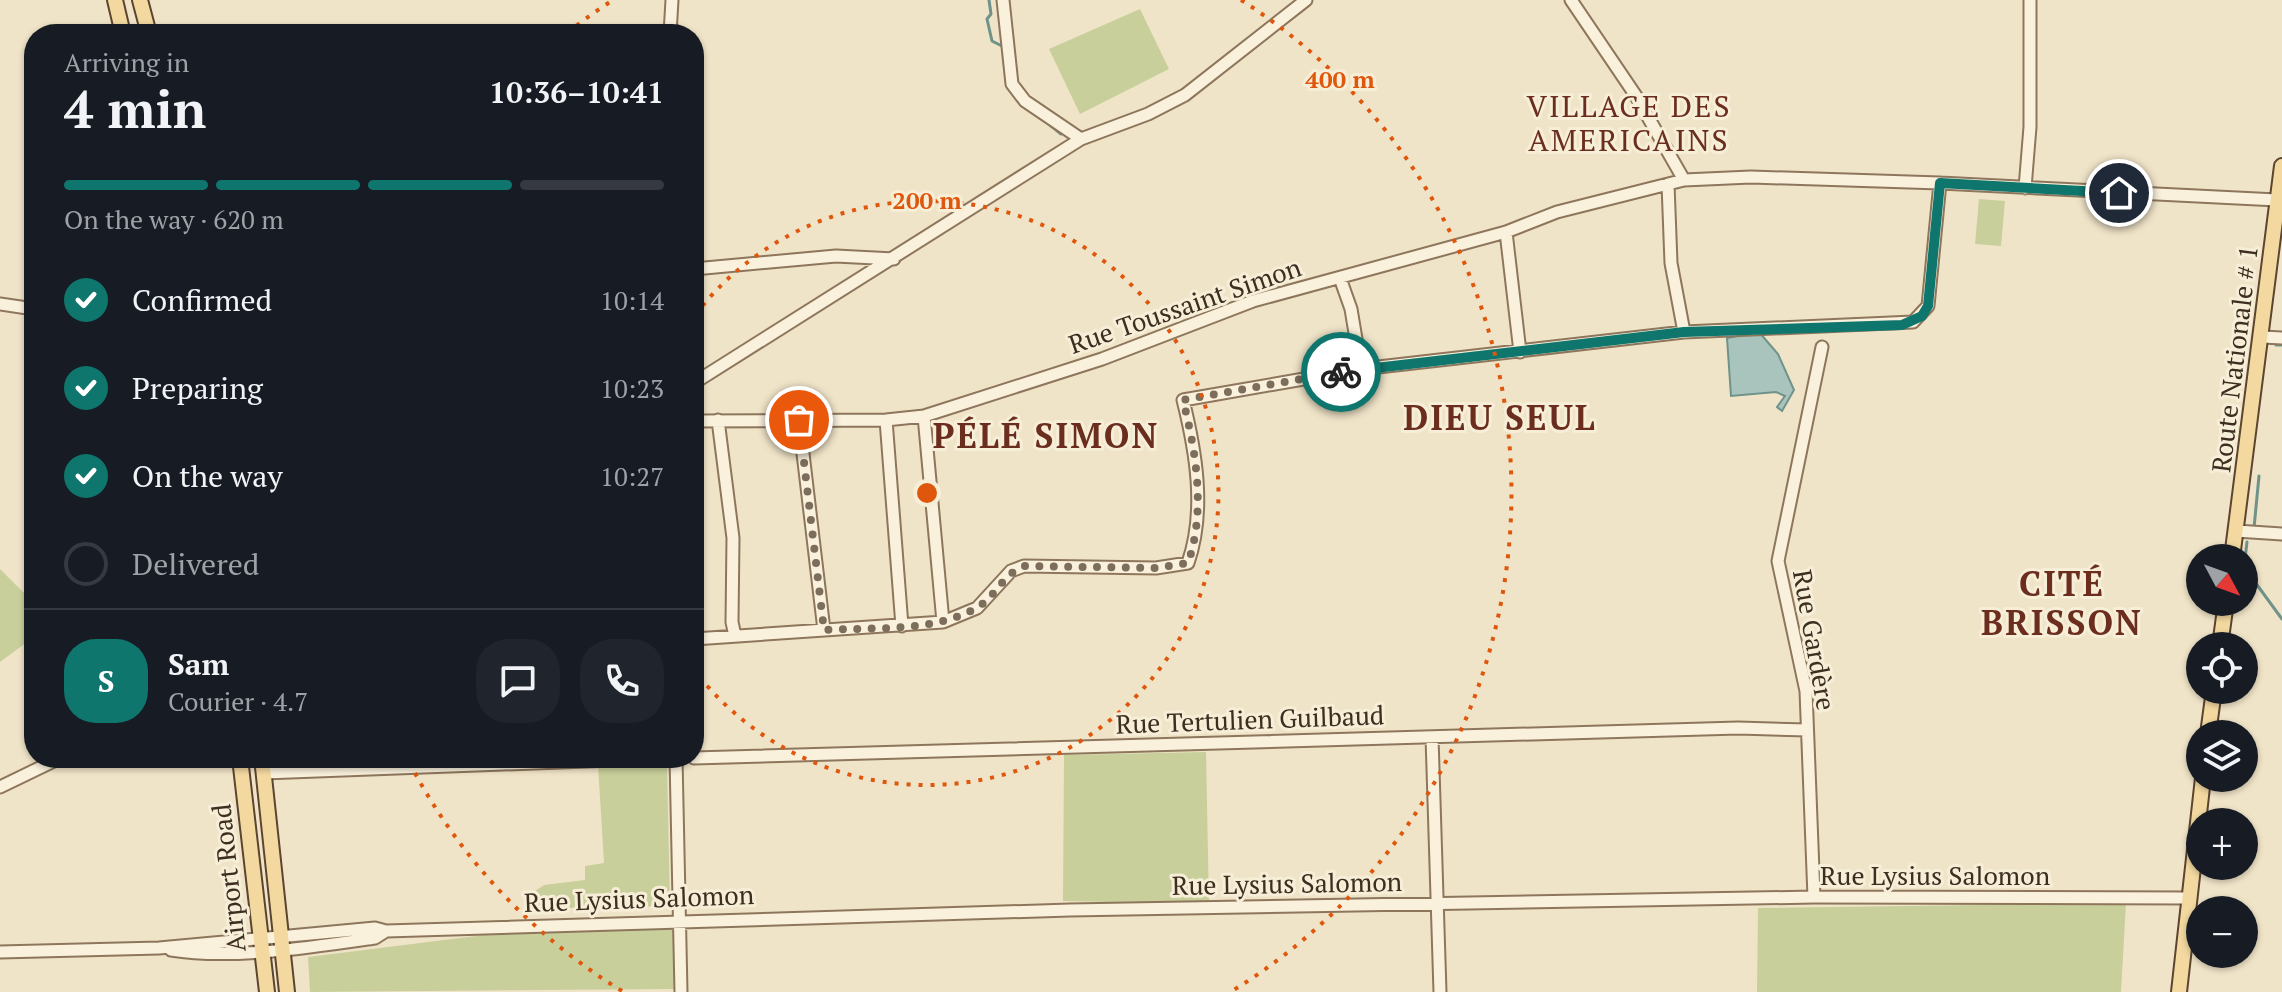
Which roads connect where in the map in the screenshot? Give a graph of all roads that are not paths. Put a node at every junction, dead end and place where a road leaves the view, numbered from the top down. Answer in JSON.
{"nodes":[{"id":1,"x":115,"y":0,"type":"edge"},
{"id":2,"x":140,"y":0,"type":"edge"},
{"id":3,"x":672,"y":0,"type":"edge"},
{"id":4,"x":1003,"y":0,"type":"edge"},
{"id":5,"x":1306,"y":0,"type":"edge"},
{"id":6,"x":1571,"y":0,"type":"edge"},
{"id":7,"x":2030,"y":0,"type":"edge"},
{"id":8,"x":121,"y":24,"type":"edge"},
{"id":9,"x":146,"y":24,"type":"edge"},
{"id":10,"x":670,"y":24,"type":"edge"},
{"id":11,"x":1081,"y":139,"type":"junction"},
{"id":12,"x":2282,"y":166,"type":"edge"},
{"id":13,"x":1684,"y":180,"type":"junction"},
{"id":14,"x":1940,"y":183,"type":"junction"},
{"id":15,"x":1668,"y":184,"type":"junction"},
{"id":16,"x":2025,"y":188,"type":"junction"},
{"id":17,"x":2280,"y":192,"type":"edge"},
{"id":18,"x":2280,"y":216,"type":"edge"},
{"id":19,"x":1506,"y":232,"type":"junction"},
{"id":20,"x":894,"y":259,"type":"junction"},
{"id":21,"x":704,"y":268,"type":"edge"},
{"id":22,"x":1340,"y":278,"type":"junction"},
{"id":23,"x":0,"y":304,"type":"edge"},
{"id":24,"x":24,"y":308,"type":"edge"},
{"id":25,"x":1684,"y":332,"type":"junction"},
{"id":26,"x":2263,"y":337,"type":"junction"},
{"id":27,"x":2282,"y":338,"type":"edge"},
{"id":28,"x":1822,"y":347,"type":"dead end"},
{"id":29,"x":1520,"y":352,"type":"junction"},
{"id":30,"x":1361,"y":369,"type":"junction"},
{"id":31,"x":704,"y":377,"type":"edge"},
{"id":32,"x":924,"y":416,"type":"junction"},
{"id":33,"x":718,"y":420,"type":"junction"},
{"id":34,"x":799,"y":420,"type":"junction"},
{"id":35,"x":886,"y":420,"type":"junction"},
{"id":36,"x":704,"y":421,"type":"edge"},
{"id":37,"x":2236,"y":531,"type":"junction"},
{"id":38,"x":2282,"y":534,"type":"edge"},
{"id":39,"x":2234,"y":544,"type":"edge"},
{"id":40,"x":943,"y":622,"type":"junction"},
{"id":41,"x":902,"y":626,"type":"junction"},
{"id":42,"x":824,"y":630,"type":"junction"},
{"id":43,"x":735,"y":636,"type":"junction"},
{"id":44,"x":704,"y":638,"type":"edge"},
{"id":45,"x":1807,"y":730,"type":"junction"},
{"id":46,"x":1432,"y":737,"type":"junction"},
{"id":47,"x":704,"y":758,"type":"edge"},
{"id":48,"x":39,"y":768,"type":"edge"},
{"id":49,"x":241,"y":768,"type":"edge"},
{"id":50,"x":263,"y":768,"type":"edge"},
{"id":51,"x":676,"y":768,"type":"edge"},
{"id":52,"x":0,"y":787,"type":"edge"},
{"id":53,"x":2201,"y":792,"type":"edge"},
{"id":54,"x":2189,"y":896,"type":"edge"},
{"id":55,"x":1814,"y":897,"type":"junction"},
{"id":56,"x":2186,"y":898,"type":"edge"},
{"id":57,"x":1439,"y":904,"type":"junction"},
{"id":58,"x":680,"y":920,"type":"junction"},
{"id":59,"x":2186,"y":926,"type":"edge"},
{"id":60,"x":260,"y":943,"type":"junction"},
{"id":61,"x":282,"y":945,"type":"junction"},
{"id":62,"x":0,"y":952,"type":"edge"},
{"id":63,"x":267,"y":992,"type":"edge"},
{"id":64,"x":287,"y":992,"type":"edge"},
{"id":65,"x":681,"y":992,"type":"edge"},
{"id":66,"x":1440,"y":992,"type":"edge"},
{"id":67,"x":2179,"y":992,"type":"edge"}],
"edges":[{"from":1,"to":8,"type":"main road"},
{"from":2,"to":9,"type":"main road"},
{"from":3,"to":10,"type":"street"},
{"from":4,"to":11,"type":"street"},
{"from":5,"to":11,"type":"street"},
{"from":6,"to":13,"type":"street"},
{"from":7,"to":16,"type":"street"},
{"from":11,"to":20,"type":"street"},
{"from":12,"to":17,"type":"main road","name":"Route Nationale # 1"},
{"from":13,"to":14,"type":"street","name":"Rue Toussaint Simon"},
{"from":13,"to":15,"type":"street","name":"Rue Toussaint Simon"},
{"from":14,"to":16,"type":"street","name":"Rue Toussaint Simon"},
{"from":14,"to":25,"type":"street"},
{"from":15,"to":19,"type":"street","name":"Rue Toussaint Simon"},
{"from":15,"to":25,"type":"street"},
{"from":16,"to":17,"type":"street","name":"Rue Toussaint Simon"},
{"from":17,"to":18,"type":"main road","name":"Route Nationale # 1"},
{"from":18,"to":26,"type":"main road","name":"Route Nationale # 1"},
{"from":19,"to":22,"type":"street","name":"Rue Toussaint Simon"},
{"from":19,"to":29,"type":"street"},
{"from":20,"to":21,"type":"street"},
{"from":20,"to":31,"type":"street"},
{"from":22,"to":30,"type":"street"},
{"from":22,"to":32,"type":"street","name":"Rue Toussaint Simon"},
{"from":23,"to":24,"type":"street"},
{"from":25,"to":29,"type":"street"},
{"from":26,"to":27,"type":"street"},
{"from":26,"to":37,"type":"main road","name":"Route Nationale # 1"},
{"from":28,"to":45,"type":"street","name":"Rue Gardère"},
{"from":29,"to":30,"type":"street"},
{"from":30,"to":40,"type":"street"},
{"from":32,"to":35,"type":"street","name":"Rue Toussaint Simon"},
{"from":32,"to":40,"type":"street"},
{"from":33,"to":34,"type":"street","name":"Rue Toussaint Simon"},
{"from":33,"to":36,"type":"street","name":"Rue Toussaint Simon"},
{"from":33,"to":43,"type":"street"},
{"from":34,"to":35,"type":"street","name":"Rue Toussaint Simon"},
{"from":34,"to":42,"type":"street"},
{"from":35,"to":41,"type":"street"},
{"from":37,"to":38,"type":"street"},
{"from":37,"to":39,"type":"main road","name":"Route Nationale # 1"},
{"from":40,"to":41,"type":"street"},
{"from":41,"to":42,"type":"street"},
{"from":42,"to":43,"type":"street"},
{"from":43,"to":44,"type":"street"},
{"from":45,"to":46,"type":"street","name":"Rue Tertulien Guilbaud"},
{"from":45,"to":55,"type":"street","name":"Rue Gardère"},
{"from":46,"to":47,"type":"street","name":"Rue Tertulien Guilbaud"},
{"from":46,"to":57,"type":"street"},
{"from":48,"to":52,"type":"street"},
{"from":49,"to":60,"type":"main road","name":"Airport Road"},
{"from":50,"to":61,"type":"main road","name":"Airport Road"},
{"from":51,"to":58,"type":"street"},
{"from":53,"to":54,"type":"main road"},
{"from":55,"to":56,"type":"street","name":"Rue Lysius Salomon"},
{"from":55,"to":57,"type":"street","name":"Rue Lysius Salomon"},
{"from":57,"to":58,"type":"street","name":"Rue Lysius Salomon"},
{"from":57,"to":66,"type":"street"},
{"from":58,"to":61,"type":"street","name":"Rue Lysius Salomon"},
{"from":58,"to":65,"type":"street"},
{"from":59,"to":67,"type":"main road"},
{"from":60,"to":61,"type":"street","name":"Rue Lysius Salomon"},
{"from":60,"to":62,"type":"street","name":"Rue Lysius Salomon"},
{"from":60,"to":63,"type":"main road","name":"Airport Road"},
{"from":61,"to":64,"type":"main road","name":"Airport Road"}]}
